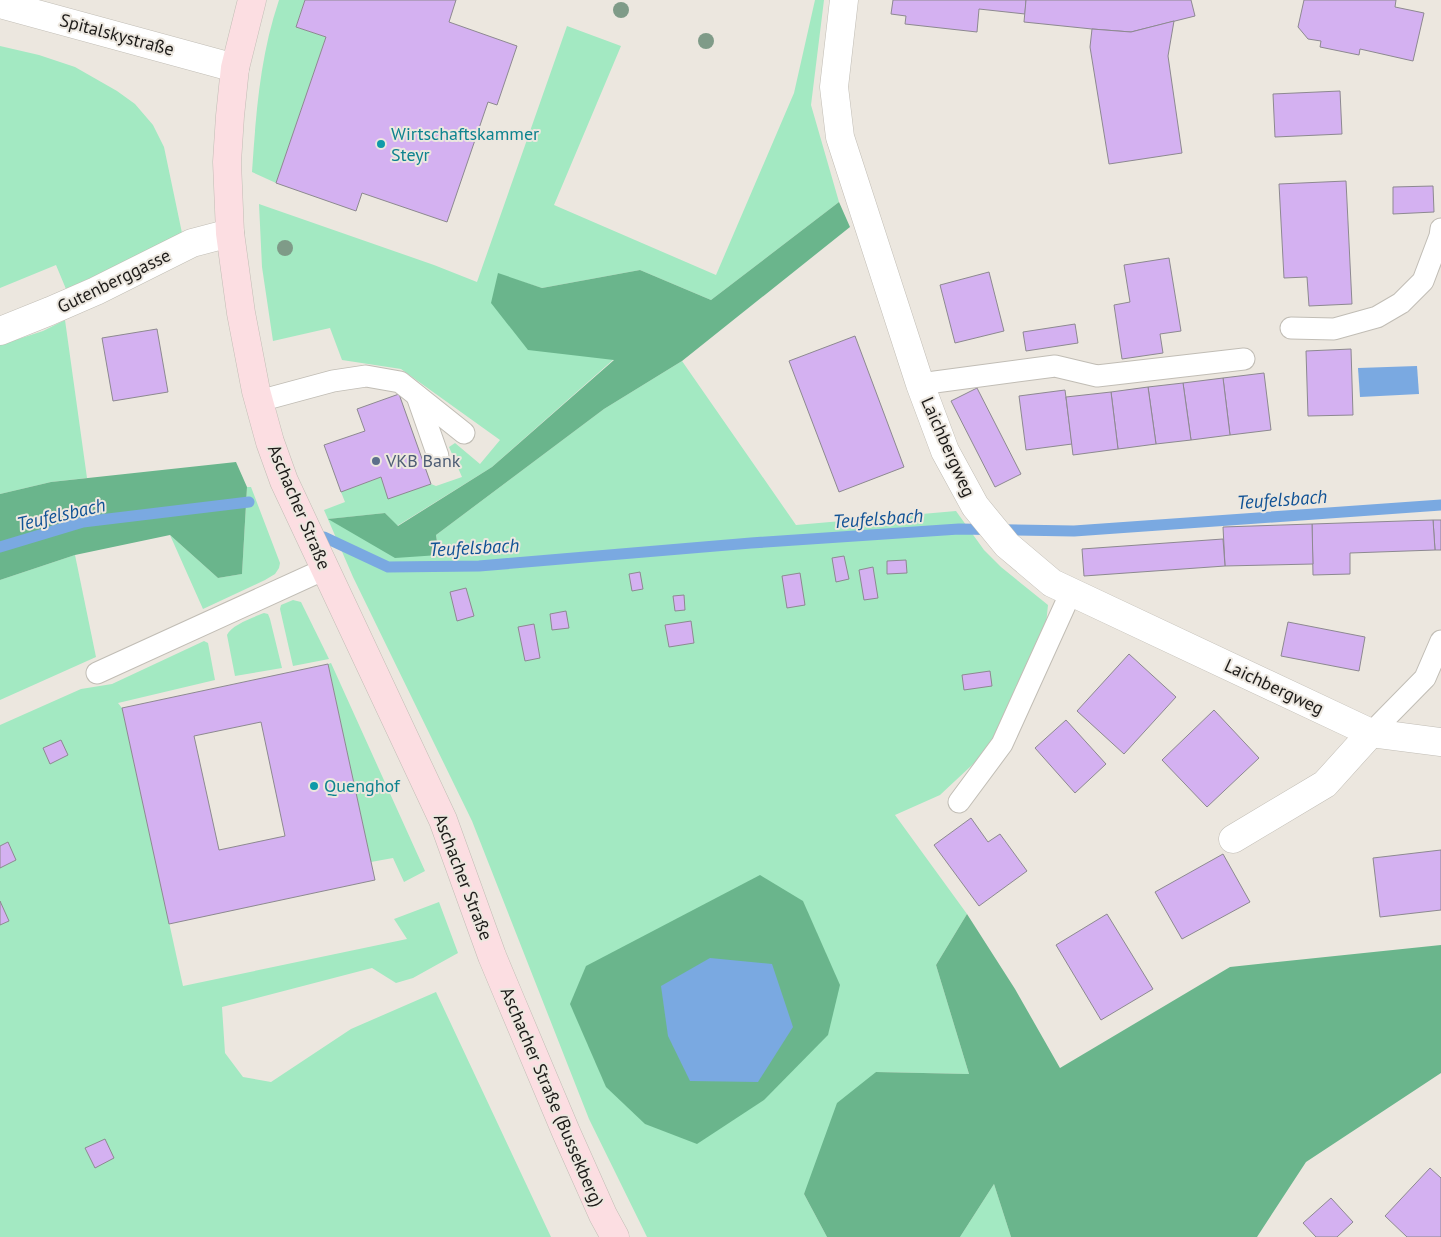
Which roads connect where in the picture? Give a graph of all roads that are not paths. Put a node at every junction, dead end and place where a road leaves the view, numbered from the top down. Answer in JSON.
{"nodes":[{"id":1,"x":252,"y":0,"type":"edge"},
{"id":2,"x":844,"y":0,"type":"edge"},
{"id":3,"x":0,"y":4,"type":"edge"},
{"id":4,"x":235,"y":68,"type":"junction"},
{"id":5,"x":1441,"y":229,"type":"edge"},
{"id":6,"x":230,"y":233,"type":"junction"},
{"id":7,"x":1291,"y":328,"type":"dead end"},
{"id":8,"x":0,"y":331,"type":"edge"},
{"id":9,"x":1244,"y":360,"type":"dead end"},
{"id":10,"x":920,"y":384,"type":"junction"},
{"id":11,"x":418,"y":396,"type":"junction"},
{"id":12,"x":259,"y":401,"type":"junction"},
{"id":13,"x":464,"y":434,"type":"dead end"},
{"id":14,"x":438,"y":456,"type":"dead end"},
{"id":15,"x":325,"y":569,"type":"junction"},
{"id":16,"x":1071,"y":592,"type":"junction"},
{"id":17,"x":1441,"y":641,"type":"edge"},
{"id":18,"x":97,"y":673,"type":"dead end"},
{"id":19,"x":1371,"y":733,"type":"junction"},
{"id":20,"x":1441,"y":742,"type":"edge"},
{"id":21,"x":958,"y":802,"type":"dead end"},
{"id":22,"x":1234,"y":839,"type":"dead end"},
{"id":23,"x":492,"y":956,"type":"joint"},
{"id":24,"x":615,"y":1237,"type":"edge"}],
"edges":[{"from":1,"to":4,"type":"street","name":"Aschacher Straße"},
{"from":2,"to":10,"type":"street","name":"Laichbergweg"},
{"from":3,"to":4,"type":"street","name":"Spitalskystraße"},
{"from":4,"to":6,"type":"street","name":"Aschacher Straße"},
{"from":5,"to":7,"type":"lane"},
{"from":6,"to":8,"type":"street","name":"Gutenberggasse"},
{"from":6,"to":12,"type":"street","name":"Aschacher Straße"},
{"from":9,"to":10,"type":"lane"},
{"from":10,"to":16,"type":"street","name":"Laichbergweg"},
{"from":11,"to":12,"type":"lane"},
{"from":11,"to":13,"type":"lane"},
{"from":11,"to":14,"type":"lane"},
{"from":12,"to":15,"type":"street","name":"Aschacher Straße"},
{"from":15,"to":18,"type":"lane"},
{"from":15,"to":23,"type":"street","name":"Aschacher Straße"},
{"from":16,"to":19,"type":"street","name":"Laichbergweg"},
{"from":16,"to":21,"type":"lane"},
{"from":17,"to":19,"type":"lane"},
{"from":19,"to":20,"type":"street","name":"Laichbergweg"},
{"from":19,"to":22,"type":"street"},
{"from":23,"to":24,"type":"street","name":"Aschacher Straße (Bussekberg)"}]}
